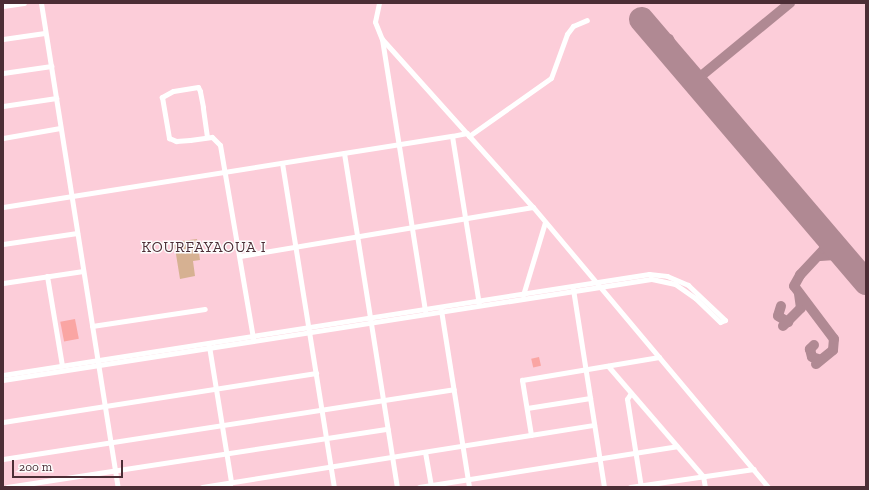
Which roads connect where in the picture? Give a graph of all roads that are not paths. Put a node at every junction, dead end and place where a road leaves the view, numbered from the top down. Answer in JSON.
{"nodes":[{"id":1,"x":24,"y":3,"type":"edge"},
{"id":2,"x":41,"y":3,"type":"edge"},
{"id":3,"x":379,"y":3,"type":"edge"},
{"id":4,"x":3,"y":6,"type":"edge"},
{"id":5,"x":586,"y":20,"type":"dead end"},
{"id":6,"x":45,"y":33,"type":"junction"},
{"id":7,"x":3,"y":39,"type":"edge"},
{"id":8,"x":382,"y":39,"type":"junction"},
{"id":9,"x":51,"y":66,"type":"junction"},
{"id":10,"x":3,"y":73,"type":"edge"},
{"id":11,"x":56,"y":98,"type":"junction"},
{"id":12,"x":3,"y":106,"type":"edge"},
{"id":13,"x":60,"y":128,"type":"junction"},
{"id":14,"x":468,"y":134,"type":"junction"},
{"id":15,"x":452,"y":136,"type":"junction"},
{"id":16,"x":207,"y":137,"type":"dead end"},
{"id":17,"x":3,"y":138,"type":"edge"},
{"id":18,"x":399,"y":144,"type":"junction"},
{"id":19,"x":344,"y":153,"type":"junction"},
{"id":20,"x":282,"y":163,"type":"junction"},
{"id":21,"x":225,"y":172,"type":"junction"},
{"id":22,"x":72,"y":197,"type":"junction"},
{"id":23,"x":3,"y":207,"type":"edge"},
{"id":24,"x":533,"y":208,"type":"junction"},
{"id":25,"x":465,"y":218,"type":"junction"},
{"id":26,"x":545,"y":222,"type":"junction"},
{"id":27,"x":412,"y":227,"type":"junction"},
{"id":28,"x":77,"y":233,"type":"junction"},
{"id":29,"x":358,"y":236,"type":"junction"},
{"id":30,"x":3,"y":244,"type":"edge"},
{"id":31,"x":295,"y":246,"type":"junction"},
{"id":32,"x":240,"y":256,"type":"junction"},
{"id":33,"x":83,"y":271,"type":"junction"},
{"id":34,"x":47,"y":276,"type":"junction"},
{"id":35,"x":596,"y":282,"type":"junction"},
{"id":36,"x":3,"y":283,"type":"edge"},
{"id":37,"x":601,"y":287,"type":"junction"},
{"id":38,"x":573,"y":289,"type":"junction"},
{"id":39,"x":523,"y":294,"type":"junction"},
{"id":40,"x":521,"y":300,"type":"junction"},
{"id":41,"x":479,"y":304,"type":"junction"},
{"id":42,"x":205,"y":309,"type":"dead end"},
{"id":43,"x":441,"y":310,"type":"junction"},
{"id":44,"x":425,"y":312,"type":"junction"},
{"id":45,"x":371,"y":320,"type":"junction"},
{"id":46,"x":92,"y":326,"type":"junction"},
{"id":47,"x":309,"y":330,"type":"junction"},
{"id":48,"x":253,"y":338,"type":"junction"},
{"id":49,"x":209,"y":345,"type":"junction"},
{"id":50,"x":659,"y":357,"type":"junction"},
{"id":51,"x":98,"y":363,"type":"junction"},
{"id":52,"x":62,"y":366,"type":"junction"},
{"id":53,"x":608,"y":366,"type":"junction"},
{"id":54,"x":585,"y":368,"type":"junction"},
{"id":55,"x":316,"y":373,"type":"junction"},
{"id":56,"x":3,"y":375,"type":"edge"},
{"id":57,"x":3,"y":380,"type":"edge"},
{"id":58,"x":216,"y":389,"type":"junction"},
{"id":59,"x":454,"y":389,"type":"junction"},
{"id":60,"x":631,"y":394,"type":"junction"},
{"id":61,"x":590,"y":398,"type":"junction"},
{"id":62,"x":384,"y":400,"type":"junction"},
{"id":63,"x":105,"y":406,"type":"junction"},
{"id":64,"x":527,"y":408,"type":"junction"},
{"id":65,"x":322,"y":410,"type":"junction"},
{"id":66,"x":3,"y":422,"type":"edge"},
{"id":67,"x":594,"y":425,"type":"junction"},
{"id":68,"x":221,"y":426,"type":"junction"},
{"id":69,"x":388,"y":429,"type":"junction"},
{"id":70,"x":531,"y":435,"type":"junction"},
{"id":71,"x":326,"y":438,"type":"junction"},
{"id":72,"x":111,"y":444,"type":"junction"},
{"id":73,"x":462,"y":446,"type":"junction"},
{"id":74,"x":677,"y":446,"type":"junction"},
{"id":75,"x":425,"y":452,"type":"junction"},
{"id":76,"x":636,"y":453,"type":"junction"},
{"id":77,"x":226,"y":455,"type":"junction"},
{"id":78,"x":392,"y":457,"type":"junction"},
{"id":79,"x":3,"y":459,"type":"edge"},
{"id":80,"x":600,"y":459,"type":"junction"},
{"id":81,"x":331,"y":467,"type":"junction"},
{"id":82,"x":754,"y":469,"type":"junction"},
{"id":83,"x":116,"y":473,"type":"junction"},
{"id":84,"x":703,"y":476,"type":"junction"},
{"id":85,"x":468,"y":479,"type":"junction"},
{"id":86,"x":230,"y":485,"type":"edge"},
{"id":87,"x":431,"y":486,"type":"edge"},
{"id":88,"x":641,"y":486,"type":"edge"},
{"id":89,"x":7,"y":487,"type":"edge"},
{"id":90,"x":118,"y":487,"type":"edge"},
{"id":91,"x":202,"y":487,"type":"edge"},
{"id":92,"x":334,"y":487,"type":"edge"},
{"id":93,"x":397,"y":487,"type":"edge"},
{"id":94,"x":419,"y":487,"type":"edge"},
{"id":95,"x":469,"y":487,"type":"edge"},
{"id":96,"x":604,"y":487,"type":"edge"},
{"id":97,"x":630,"y":487,"type":"edge"},
{"id":98,"x":705,"y":487,"type":"edge"},
{"id":99,"x":768,"y":487,"type":"edge"}],
"edges":[{"from":1,"to":4,"type":"street"},
{"from":2,"to":6,"type":"street"},
{"from":3,"to":8,"type":"street"},
{"from":5,"to":14,"type":"street"},
{"from":6,"to":7,"type":"street"},
{"from":6,"to":9,"type":"street"},
{"from":8,"to":14,"type":"street"},
{"from":8,"to":18,"type":"street"},
{"from":9,"to":10,"type":"street"},
{"from":9,"to":11,"type":"street"},
{"from":11,"to":12,"type":"street"},
{"from":11,"to":13,"type":"street"},
{"from":13,"to":17,"type":"street"},
{"from":13,"to":22,"type":"street"},
{"from":14,"to":15,"type":"street"},
{"from":14,"to":24,"type":"street"},
{"from":15,"to":18,"type":"street"},
{"from":15,"to":25,"type":"street"},
{"from":16,"to":21,"type":"street"},
{"from":18,"to":19,"type":"street"},
{"from":18,"to":27,"type":"street"},
{"from":19,"to":20,"type":"street"},
{"from":19,"to":29,"type":"street"},
{"from":20,"to":21,"type":"street"},
{"from":20,"to":31,"type":"street"},
{"from":21,"to":22,"type":"street"},
{"from":21,"to":32,"type":"street"},
{"from":22,"to":23,"type":"street"},
{"from":22,"to":28,"type":"street"},
{"from":24,"to":25,"type":"street"},
{"from":24,"to":26,"type":"street"},
{"from":25,"to":27,"type":"street"},
{"from":25,"to":41,"type":"street"},
{"from":26,"to":35,"type":"street"},
{"from":26,"to":39,"type":"street"},
{"from":27,"to":29,"type":"street"},
{"from":27,"to":44,"type":"street"},
{"from":28,"to":30,"type":"street"},
{"from":28,"to":33,"type":"street"},
{"from":29,"to":31,"type":"street"},
{"from":29,"to":45,"type":"street"},
{"from":31,"to":32,"type":"street"},
{"from":31,"to":47,"type":"street"},
{"from":32,"to":48,"type":"street"},
{"from":33,"to":34,"type":"street"},
{"from":33,"to":46,"type":"street"},
{"from":34,"to":36,"type":"street"},
{"from":34,"to":52,"type":"street"},
{"from":35,"to":37,"type":"street"},
{"from":35,"to":37,"type":"street"},
{"from":35,"to":38,"type":"street"},
{"from":37,"to":38,"type":"street"},
{"from":37,"to":50,"type":"street"},
{"from":38,"to":39,"type":"street"},
{"from":38,"to":40,"type":"street"},
{"from":38,"to":54,"type":"street"},
{"from":39,"to":40,"type":"street"},
{"from":39,"to":41,"type":"street"},
{"from":40,"to":41,"type":"street"},
{"from":41,"to":43,"type":"street"},
{"from":42,"to":46,"type":"street"},
{"from":43,"to":44,"type":"street"},
{"from":43,"to":59,"type":"street"},
{"from":44,"to":45,"type":"street"},
{"from":45,"to":47,"type":"street"},
{"from":45,"to":62,"type":"street"},
{"from":46,"to":51,"type":"street"},
{"from":47,"to":48,"type":"street"},
{"from":47,"to":55,"type":"street"},
{"from":48,"to":49,"type":"street"},
{"from":49,"to":51,"type":"street"},
{"from":49,"to":58,"type":"street"},
{"from":50,"to":53,"type":"street"},
{"from":50,"to":82,"type":"street"},
{"from":51,"to":52,"type":"street"},
{"from":51,"to":57,"type":"street"},
{"from":51,"to":63,"type":"street"},
{"from":52,"to":56,"type":"street"},
{"from":53,"to":54,"type":"street"},
{"from":53,"to":60,"type":"street"},
{"from":54,"to":61,"type":"street"},
{"from":54,"to":64,"type":"street"},
{"from":55,"to":58,"type":"street"},
{"from":55,"to":65,"type":"street"},
{"from":58,"to":63,"type":"street"},
{"from":58,"to":68,"type":"street"},
{"from":59,"to":62,"type":"street"},
{"from":59,"to":73,"type":"street"},
{"from":60,"to":74,"type":"street"},
{"from":60,"to":76,"type":"street"},
{"from":61,"to":64,"type":"street"},
{"from":61,"to":67,"type":"street"},
{"from":62,"to":65,"type":"street"},
{"from":62,"to":69,"type":"street"},
{"from":63,"to":66,"type":"street"},
{"from":63,"to":72,"type":"street"},
{"from":64,"to":70,"type":"street"},
{"from":65,"to":68,"type":"street"},
{"from":65,"to":71,"type":"street"},
{"from":67,"to":70,"type":"street"},
{"from":67,"to":80,"type":"street"},
{"from":68,"to":72,"type":"street"},
{"from":68,"to":77,"type":"street"},
{"from":69,"to":71,"type":"street"},
{"from":69,"to":78,"type":"street"},
{"from":70,"to":73,"type":"street"},
{"from":71,"to":77,"type":"street"},
{"from":71,"to":81,"type":"street"},
{"from":72,"to":79,"type":"street"},
{"from":72,"to":83,"type":"street"},
{"from":73,"to":75,"type":"street"},
{"from":73,"to":85,"type":"street"},
{"from":74,"to":76,"type":"street"},
{"from":74,"to":84,"type":"street"},
{"from":75,"to":78,"type":"street"},
{"from":75,"to":87,"type":"street"},
{"from":76,"to":80,"type":"street"},
{"from":76,"to":88,"type":"street"},
{"from":77,"to":83,"type":"street"},
{"from":77,"to":86,"type":"street"},
{"from":78,"to":81,"type":"street"},
{"from":78,"to":93,"type":"street"},
{"from":80,"to":85,"type":"street"},
{"from":80,"to":96,"type":"street"},
{"from":81,"to":86,"type":"street"},
{"from":81,"to":92,"type":"street"},
{"from":82,"to":84,"type":"street"},
{"from":82,"to":99,"type":"street"},
{"from":83,"to":89,"type":"street"},
{"from":83,"to":90,"type":"street"},
{"from":84,"to":88,"type":"street"},
{"from":84,"to":98,"type":"street"},
{"from":85,"to":87,"type":"street"},
{"from":85,"to":95,"type":"street"},
{"from":86,"to":91,"type":"street"},
{"from":87,"to":94,"type":"street"},
{"from":88,"to":97,"type":"street"}]}
